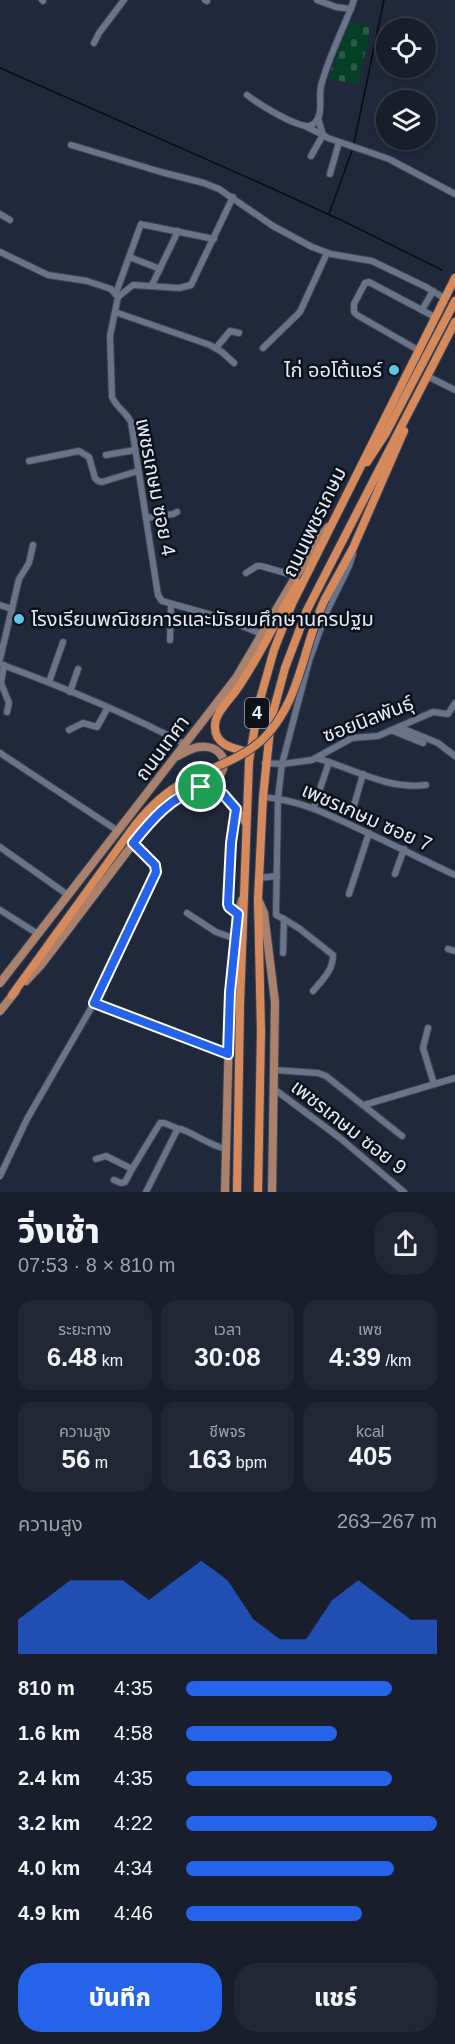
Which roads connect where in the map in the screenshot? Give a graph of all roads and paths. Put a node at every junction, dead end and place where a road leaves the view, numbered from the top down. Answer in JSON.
{"nodes":[{"id":1,"x":124,"y":0,"type":"edge"},
{"id":2,"x":317,"y":0,"type":"edge"},
{"id":3,"x":354,"y":0,"type":"edge"},
{"id":4,"x":337,"y":3,"type":"edge"},
{"id":5,"x":351,"y":9,"type":"junction"},
{"id":6,"x":94,"y":43,"type":"dead end"},
{"id":7,"x":247,"y":95,"type":"dead end"},
{"id":8,"x":318,"y":118,"type":"junction"},
{"id":9,"x":304,"y":126,"type":"junction"},
{"id":10,"x":323,"y":135,"type":"junction"},
{"id":11,"x":339,"y":142,"type":"junction"},
{"id":12,"x":71,"y":145,"type":"dead end"},
{"id":13,"x":311,"y":156,"type":"dead end"},
{"id":14,"x":330,"y":174,"type":"dead end"},
{"id":15,"x":455,"y":194,"type":"edge"},
{"id":16,"x":233,"y":197,"type":"junction"},
{"id":17,"x":0,"y":214,"type":"edge"},
{"id":18,"x":10,"y":220,"type":"dead end"},
{"id":19,"x":178,"y":231,"type":"junction"},
{"id":20,"x":214,"y":239,"type":"junction"},
{"id":21,"x":0,"y":252,"type":"edge"},
{"id":22,"x":327,"y":253,"type":"junction"},
{"id":23,"x":132,"y":258,"type":"dead end"},
{"id":24,"x":160,"y":269,"type":"junction"},
{"id":25,"x":455,"y":278,"type":"edge"},
{"id":26,"x":152,"y":285,"type":"junction"},
{"id":27,"x":433,"y":291,"type":"junction"},
{"id":28,"x":117,"y":295,"type":"junction"},
{"id":29,"x":444,"y":298,"type":"junction"},
{"id":30,"x":455,"y":301,"type":"edge"},
{"id":31,"x":422,"y":310,"type":"junction"},
{"id":32,"x":115,"y":312,"type":"junction"},
{"id":33,"x":435,"y":317,"type":"junction"},
{"id":34,"x":454,"y":324,"type":"edge"},
{"id":35,"x":239,"y":333,"type":"dead end"},
{"id":36,"x":216,"y":348,"type":"junction"},
{"id":37,"x":263,"y":348,"type":"dead end"},
{"id":38,"x":418,"y":350,"type":"junction"},
{"id":39,"x":234,"y":363,"type":"dead end"},
{"id":40,"x":427,"y":376,"type":"junction"},
{"id":41,"x":421,"y":386,"type":"junction"},
{"id":42,"x":455,"y":390,"type":"edge"},
{"id":43,"x":135,"y":450,"type":"junction"},
{"id":44,"x":106,"y":455,"type":"dead end"},
{"id":45,"x":29,"y":461,"type":"dead end"},
{"id":46,"x":138,"y":471,"type":"junction"},
{"id":47,"x":345,"y":498,"type":"junction"},
{"id":48,"x":177,"y":512,"type":"dead end"},
{"id":49,"x":146,"y":518,"type":"junction"},
{"id":50,"x":333,"y":523,"type":"junction"},
{"id":51,"x":33,"y":545,"type":"dead end"},
{"id":52,"x":353,"y":548,"type":"junction"},
{"id":53,"x":314,"y":560,"type":"junction"},
{"id":54,"x":246,"y":573,"type":"dead end"},
{"id":55,"x":296,"y":576,"type":"junction"},
{"id":56,"x":0,"y":605,"type":"edge"},
{"id":57,"x":171,"y":605,"type":"junction"},
{"id":58,"x":12,"y":609,"type":"junction"},
{"id":59,"x":262,"y":634,"type":"junction"},
{"id":60,"x":170,"y":640,"type":"dead end"},
{"id":61,"x":63,"y":642,"type":"dead end"},
{"id":62,"x":1,"y":663,"type":"edge"},
{"id":63,"x":78,"y":669,"type":"dead end"},
{"id":64,"x":49,"y":682,"type":"junction"},
{"id":65,"x":70,"y":692,"type":"junction"},
{"id":66,"x":455,"y":703,"type":"edge"},
{"id":67,"x":107,"y":709,"type":"junction"},
{"id":68,"x":7,"y":712,"type":"dead end"},
{"id":69,"x":451,"y":712,"type":"edge"},
{"id":70,"x":399,"y":727,"type":"junction"},
{"id":71,"x":69,"y":730,"type":"dead end"},
{"id":72,"x":391,"y":730,"type":"junction"},
{"id":73,"x":423,"y":743,"type":"dead end"},
{"id":74,"x":185,"y":744,"type":"junction"},
{"id":75,"x":244,"y":752,"type":"junction"},
{"id":76,"x":0,"y":753,"type":"edge"},
{"id":77,"x":455,"y":756,"type":"edge"},
{"id":78,"x":176,"y":757,"type":"junction"},
{"id":79,"x":316,"y":759,"type":"junction"},
{"id":80,"x":329,"y":762,"type":"junction"},
{"id":81,"x":265,"y":763,"type":"junction"},
{"id":82,"x":282,"y":764,"type":"junction"},
{"id":83,"x":363,"y":774,"type":"junction"},
{"id":84,"x":426,"y":785,"type":"dead end"},
{"id":85,"x":201,"y":787,"type":"junction"},
{"id":86,"x":263,"y":797,"type":"junction"},
{"id":87,"x":278,"y":798,"type":"junction"},
{"id":88,"x":315,"y":804,"type":"dead end"},
{"id":89,"x":236,"y":809,"type":"junction"},
{"id":90,"x":353,"y":809,"type":"dead end"},
{"id":91,"x":246,"y":823,"type":"junction"},
{"id":92,"x":118,"y":831,"type":"junction"},
{"id":93,"x":369,"y":833,"type":"junction"},
{"id":94,"x":133,"y":843,"type":"junction"},
{"id":95,"x":0,"y":847,"type":"edge"},
{"id":96,"x":404,"y":849,"type":"junction"},
{"id":97,"x":395,"y":874,"type":"dead end"},
{"id":98,"x":455,"y":875,"type":"edge"},
{"id":99,"x":277,"y":876,"type":"junction"},
{"id":100,"x":259,"y":878,"type":"junction"},
{"id":101,"x":244,"y":893,"type":"junction"},
{"id":102,"x":349,"y":894,"type":"dead end"},
{"id":103,"x":68,"y":896,"type":"junction"},
{"id":104,"x":258,"y":899,"type":"junction"},
{"id":105,"x":1,"y":911,"type":"edge"},
{"id":106,"x":187,"y":913,"type":"dead end"},
{"id":107,"x":238,"y":914,"type":"junction"},
{"id":108,"x":276,"y":915,"type":"junction"},
{"id":109,"x":284,"y":919,"type":"junction"},
{"id":110,"x":266,"y":925,"type":"junction"},
{"id":111,"x":38,"y":934,"type":"junction"},
{"id":112,"x":236,"y":939,"type":"junction"},
{"id":113,"x":283,"y":953,"type":"dead end"},
{"id":114,"x":0,"y":983,"type":"edge"},
{"id":115,"x":313,"y":991,"type":"dead end"},
{"id":116,"x":12,"y":995,"type":"junction"},
{"id":117,"x":94,"y":1003,"type":"junction"},
{"id":118,"x":0,"y":1011,"type":"edge"},
{"id":119,"x":428,"y":1028,"type":"dead end"},
{"id":120,"x":228,"y":1054,"type":"junction"},
{"id":121,"x":274,"y":1070,"type":"junction"},
{"id":122,"x":455,"y":1078,"type":"edge"},
{"id":123,"x":434,"y":1084,"type":"junction"},
{"id":124,"x":274,"y":1089,"type":"junction"},
{"id":125,"x":364,"y":1105,"type":"junction"},
{"id":126,"x":179,"y":1129,"type":"junction"},
{"id":127,"x":402,"y":1136,"type":"dead end"},
{"id":128,"x":226,"y":1149,"type":"junction"},
{"id":129,"x":96,"y":1159,"type":"dead end"},
{"id":130,"x":132,"y":1169,"type":"junction"},
{"id":131,"x":0,"y":1176,"type":"edge"},
{"id":132,"x":114,"y":1180,"type":"dead end"},
{"id":133,"x":146,"y":1192,"type":"edge"},
{"id":134,"x":225,"y":1192,"type":"edge"},
{"id":135,"x":237,"y":1192,"type":"edge"},
{"id":136,"x":258,"y":1192,"type":"edge"},
{"id":137,"x":272,"y":1192,"type":"edge"},
{"id":138,"x":404,"y":1192,"type":"edge"}],
"edges":[{"from":1,"to":6,"type":"street"},
{"from":2,"to":4,"type":"street"},
{"from":3,"to":5,"type":"street"},
{"from":4,"to":5,"type":"street"},
{"from":5,"to":8,"type":"street"},
{"from":7,"to":9,"type":"street"},
{"from":8,"to":9,"type":"street"},
{"from":8,"to":10,"type":"street"},
{"from":9,"to":10,"type":"street"},
{"from":10,"to":11,"type":"street"},
{"from":10,"to":13,"type":"street"},
{"from":11,"to":14,"type":"street"},
{"from":11,"to":15,"type":"street"},
{"from":12,"to":16,"type":"street"},
{"from":16,"to":20,"type":"street"},
{"from":16,"to":22,"type":"street"},
{"from":17,"to":18,"type":"street"},
{"from":19,"to":20,"type":"street"},
{"from":19,"to":24,"type":"street"},
{"from":19,"to":28,"type":"street","name":"เพชรเกษม ซอย 4"},
{"from":20,"to":26,"type":"street"},
{"from":21,"to":28,"type":"street"},
{"from":22,"to":27,"type":"street"},
{"from":22,"to":37,"type":"street"},
{"from":23,"to":24,"type":"street"},
{"from":24,"to":26,"type":"street"},
{"from":25,"to":29,"type":"highway","name":"ถนนเพชรเกษม","number":"4"},
{"from":26,"to":28,"type":"street"},
{"from":27,"to":29,"type":"street"},
{"from":27,"to":31,"type":"street"},
{"from":28,"to":32,"type":"street","name":"เพชรเกษม ซอย 4"},
{"from":29,"to":33,"type":"highway","name":"ถนนเพชรเกษม","number":"4"},
{"from":30,"to":47,"type":"highway"},
{"from":31,"to":33,"type":"street"},
{"from":31,"to":38,"type":"street"},
{"from":32,"to":36,"type":"street"},
{"from":32,"to":43,"type":"street","name":"เพชรเกษม ซอย 4"},
{"from":33,"to":38,"type":"highway","name":"ถนนเพชรเกษม","number":"4"},
{"from":34,"to":40,"type":"highway","name":"ถนนเพชรเกษม","number":"4"},
{"from":35,"to":36,"type":"street"},
{"from":36,"to":39,"type":"street"},
{"from":38,"to":47,"type":"highway","name":"ถนนเพชรเกษม","number":"4"},
{"from":40,"to":41,"type":"highway","name":"ถนนเพชรเกษม","number":"4"},
{"from":40,"to":42,"type":"street"},
{"from":41,"to":52,"type":"highway"},
{"from":41,"to":81,"type":"highway","name":"ถนนเพชรเกษม","number":"4"},
{"from":43,"to":44,"type":"street"},
{"from":43,"to":46,"type":"street","name":"เพชรเกษม ซอย 4"},
{"from":45,"to":46,"type":"street"},
{"from":46,"to":49,"type":"street","name":"เพชรเกษม ซอย 4"},
{"from":47,"to":50,"type":"highway","name":"ถนนเพชรเกษม","number":"4"},
{"from":48,"to":49,"type":"street"},
{"from":49,"to":57,"type":"street","name":"เพชรเกษม ซอย 4"},
{"from":50,"to":53,"type":"highway","name":"ถนนเพชรเกษม","number":"4"},
{"from":50,"to":55,"type":"main road","name":"ถนนเทศา"},
{"from":51,"to":58,"type":"street"},
{"from":52,"to":75,"type":"highway","bridge":true},
{"from":52,"to":82,"type":"street"},
{"from":53,"to":75,"type":"highway"},
{"from":53,"to":91,"type":"highway","name":"ถนนเพชรเกษม","number":"4"},
{"from":54,"to":55,"type":"street"},
{"from":55,"to":59,"type":"main road","name":"ถนนเทศา"},
{"from":56,"to":58,"type":"street"},
{"from":57,"to":59,"type":"street"},
{"from":57,"to":60,"type":"street"},
{"from":58,"to":62,"type":"street"},
{"from":59,"to":74,"type":"main road","name":"ถนนเทศา"},
{"from":61,"to":64,"type":"street"},
{"from":62,"to":64,"type":"street"},
{"from":62,"to":68,"type":"street"},
{"from":63,"to":65,"type":"street"},
{"from":64,"to":65,"type":"street"},
{"from":65,"to":67,"type":"street"},
{"from":66,"to":69,"type":"street"},
{"from":67,"to":71,"type":"street"},
{"from":67,"to":74,"type":"street"},
{"from":69,"to":70,"type":"street","name":"ซอยนิลพันธุ์"},
{"from":70,"to":72,"type":"street","name":"ซอยนิลพันธุ์"},
{"from":70,"to":77,"type":"street"},
{"from":72,"to":73,"type":"street"},
{"from":72,"to":79,"type":"street","name":"ซอยนิลพันธุ์"},
{"from":74,"to":78,"type":"main road","name":"ถนนเทศา"},
{"from":75,"to":116,"type":"highway","bridge":true},
{"from":76,"to":92,"type":"street"},
{"from":78,"to":85,"type":"main road","name":"ถนนเทศา"},
{"from":78,"to":92,"type":"main road","name":"ถนนเทศา"},
{"from":79,"to":80,"type":"street"},
{"from":79,"to":82,"type":"street","name":"ซอยนิลพันธุ์"},
{"from":80,"to":83,"type":"street"},
{"from":80,"to":88,"type":"street"},
{"from":81,"to":82,"type":"street","name":"ซอยนิลพันธุ์"},
{"from":81,"to":86,"type":"highway","name":"ถนนเพชรเกษม","number":"4"},
{"from":82,"to":87,"type":"street"},
{"from":83,"to":84,"type":"street"},
{"from":83,"to":90,"type":"street"},
{"from":85,"to":89,"type":"main road"},
{"from":85,"to":94,"type":"main road","name":"ถนนเทศา"},
{"from":86,"to":87,"type":"street","name":"เพชรเกษม ซอย 7"},
{"from":86,"to":100,"type":"highway","name":"ถนนเพชรเกษม","number":"4"},
{"from":87,"to":93,"type":"street","name":"เพชรเกษม ซอย 7"},
{"from":87,"to":99,"type":"street"},
{"from":89,"to":91,"type":"main road"},
{"from":89,"to":107,"type":"street"},
{"from":91,"to":101,"type":"highway","name":"ถนนเพชรเกษม","number":"4"},
{"from":92,"to":103,"type":"main road","name":"ถนนเทศา"},
{"from":93,"to":96,"type":"street","name":"เพชรเกษม ซอย 7"},
{"from":93,"to":102,"type":"street"},
{"from":94,"to":116,"type":"main road","name":"ถนนเทศา"},
{"from":94,"to":117,"type":"street"},
{"from":95,"to":103,"type":"street"},
{"from":96,"to":97,"type":"street"},
{"from":96,"to":98,"type":"street","name":"เพชรเกษม ซอย 7"},
{"from":99,"to":100,"type":"street"},
{"from":99,"to":108,"type":"street"},
{"from":100,"to":104,"type":"highway","name":"ถนนเพชรเกษม","number":"4"},
{"from":101,"to":107,"type":"main road","number":"4"},
{"from":101,"to":135,"type":"highway","name":"ถนนเพชรเกษม","number":"4"},
{"from":103,"to":111,"type":"main road","name":"ถนนเทศา"},
{"from":104,"to":110,"type":"main road","number":"4"},
{"from":104,"to":136,"type":"highway","name":"ถนนเพชรเกษม","number":"4"},
{"from":105,"to":111,"type":"street"},
{"from":106,"to":112,"type":"street"},
{"from":107,"to":112,"type":"main road","number":"4"},
{"from":108,"to":109,"type":"street"},
{"from":108,"to":110,"type":"street"},
{"from":109,"to":113,"type":"street"},
{"from":109,"to":115,"type":"street"},
{"from":110,"to":121,"type":"main road","number":"4"},
{"from":111,"to":114,"type":"main road","name":"ถนนเทศา"},
{"from":112,"to":120,"type":"main road","number":"4"},
{"from":116,"to":118,"type":"main road","name":"ถนนเทศา"},
{"from":117,"to":120,"type":"street"},
{"from":117,"to":131,"type":"street"},
{"from":119,"to":123,"type":"street"},
{"from":120,"to":128,"type":"main road","number":"4"},
{"from":121,"to":124,"type":"main road","number":"4"},
{"from":121,"to":125,"type":"street"},
{"from":122,"to":123,"type":"street"},
{"from":123,"to":125,"type":"street"},
{"from":124,"to":137,"type":"main road","number":"4"},
{"from":124,"to":138,"type":"street","name":"เพชรเกษม ซอย 9"},
{"from":125,"to":127,"type":"street"},
{"from":126,"to":128,"type":"street"},
{"from":126,"to":130,"type":"street"},
{"from":126,"to":133,"type":"street"},
{"from":128,"to":134,"type":"main road","number":"4"},
{"from":129,"to":130,"type":"street"},
{"from":130,"to":132,"type":"street"}]}
